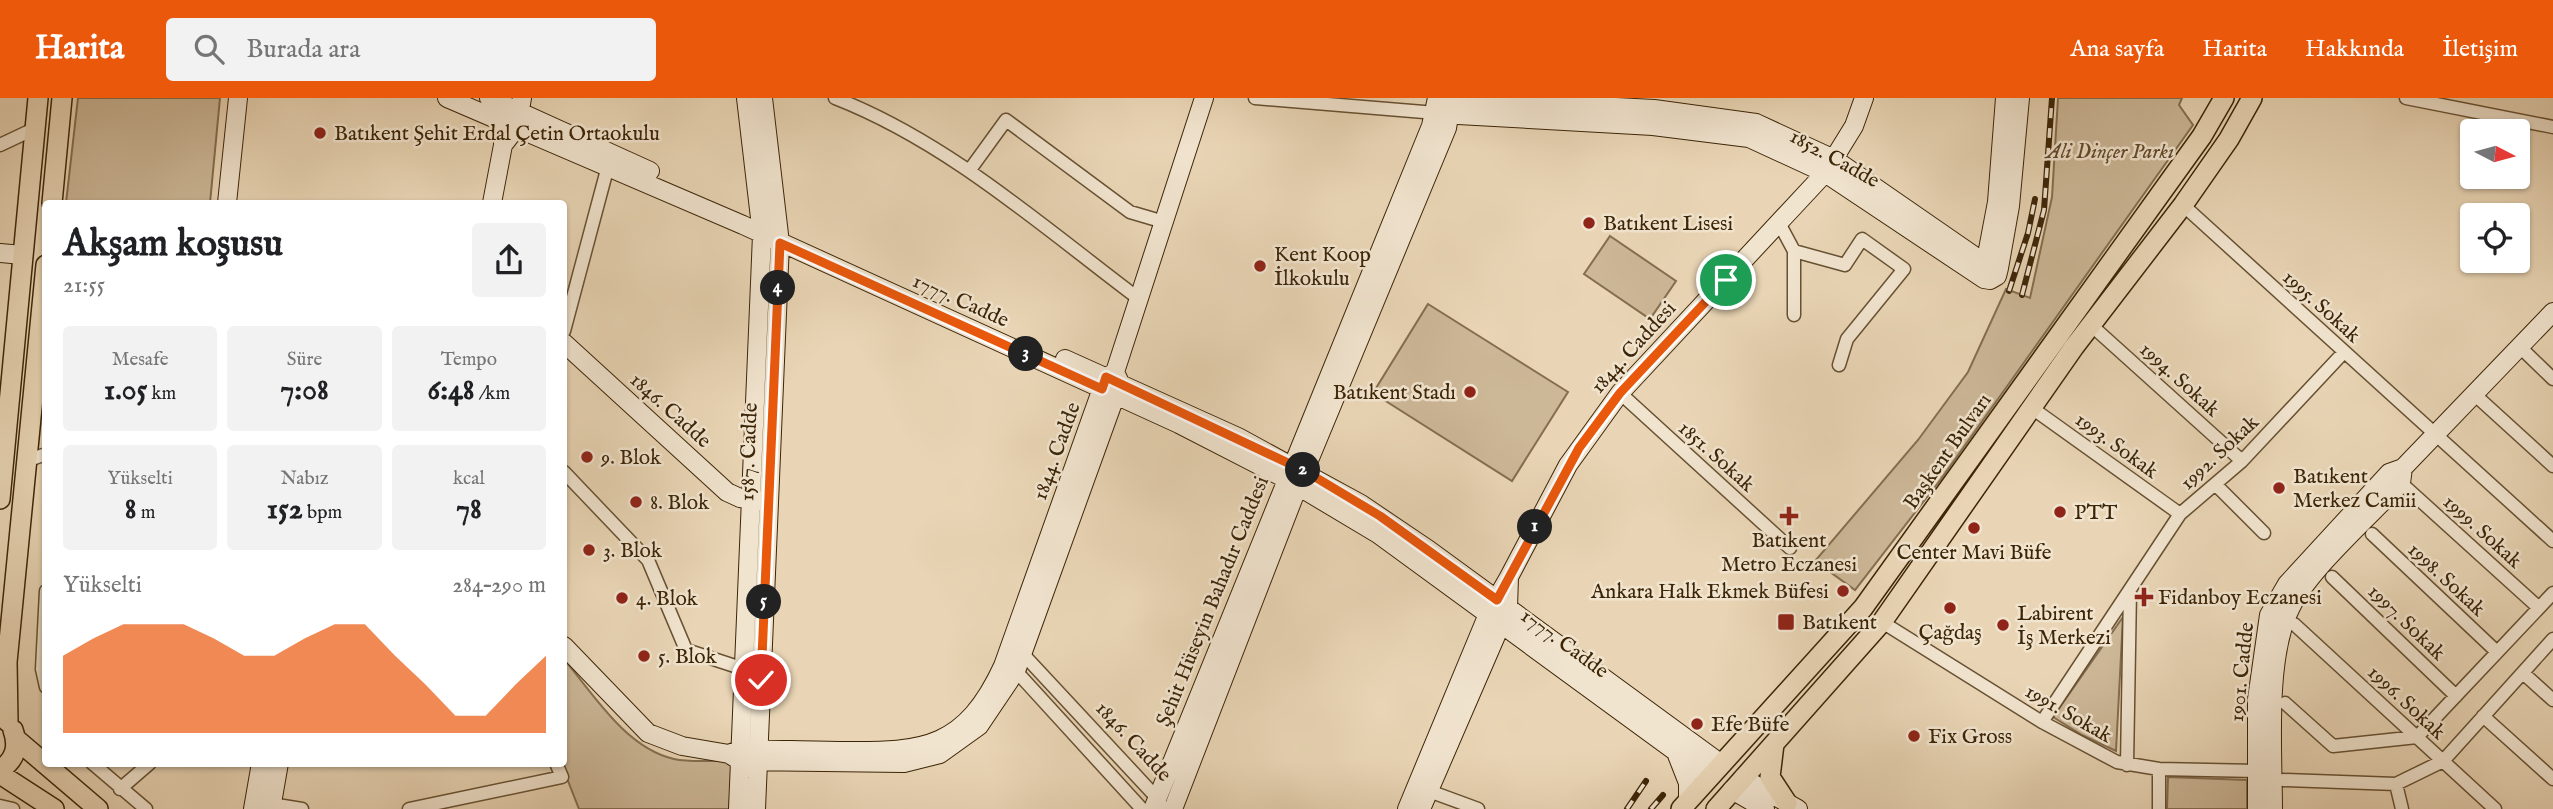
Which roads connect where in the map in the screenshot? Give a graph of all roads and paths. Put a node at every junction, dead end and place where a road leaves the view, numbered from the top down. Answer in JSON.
{"nodes":[{"id":1,"x":38,"y":98,"type":"edge"},
{"id":2,"x":62,"y":98,"type":"edge"},
{"id":3,"x":238,"y":98,"type":"edge"},
{"id":4,"x":447,"y":98,"type":"edge"},
{"id":5,"x":746,"y":98,"type":"edge"},
{"id":6,"x":763,"y":98,"type":"edge"},
{"id":7,"x":835,"y":98,"type":"edge"},
{"id":8,"x":1204,"y":98,"type":"edge"},
{"id":9,"x":1255,"y":98,"type":"edge"},
{"id":10,"x":1864,"y":98,"type":"edge"},
{"id":11,"x":2005,"y":98,"type":"edge"},
{"id":12,"x":2020,"y":98,"type":"edge"},
{"id":13,"x":2224,"y":98,"type":"edge"},
{"id":14,"x":2252,"y":98,"type":"edge"},
{"id":15,"x":2406,"y":98,"type":"edge"},
{"id":16,"x":1445,"y":103,"type":"edge"},
{"id":17,"x":1654,"y":103,"type":"edge"},
{"id":18,"x":508,"y":109,"type":"edge"},
{"id":19,"x":2553,"y":127,"type":"edge"},
{"id":20,"x":36,"y":128,"type":"junction"},
{"id":21,"x":0,"y":145,"type":"edge"},
{"id":22,"x":608,"y":166,"type":"junction"},
{"id":23,"x":1830,"y":166,"type":"junction"},
{"id":24,"x":969,"y":171,"type":"junction"},
{"id":25,"x":52,"y":200,"type":"edge"},
{"id":26,"x":227,"y":200,"type":"edge"},
{"id":27,"x":493,"y":200,"type":"edge"},
{"id":28,"x":2183,"y":205,"type":"junction"},
{"id":29,"x":1164,"y":222,"type":"junction"},
{"id":30,"x":1779,"y":223,"type":"junction"},
{"id":31,"x":771,"y":232,"type":"junction"},
{"id":32,"x":1794,"y":251,"type":"junction"},
{"id":33,"x":0,"y":253,"type":"edge"},
{"id":34,"x":23,"y":255,"type":"junction"},
{"id":35,"x":1988,"y":267,"type":"junction"},
{"id":36,"x":1139,"y":299,"type":"junction"},
{"id":37,"x":42,"y":304,"type":"edge"},
{"id":38,"x":2553,"y":312,"type":"edge"},
{"id":39,"x":1794,"y":315,"type":"dead end"},
{"id":40,"x":567,"y":320,"type":"edge"},
{"id":41,"x":2091,"y":325,"type":"junction"},
{"id":42,"x":567,"y":346,"type":"edge"},
{"id":43,"x":2520,"y":347,"type":"junction"},
{"id":44,"x":2344,"y":352,"type":"junction"},
{"id":45,"x":1839,"y":365,"type":"dead end"},
{"id":46,"x":2553,"y":379,"type":"edge"},
{"id":47,"x":1112,"y":384,"type":"junction"},
{"id":48,"x":1620,"y":393,"type":"junction"},
{"id":49,"x":2474,"y":394,"type":"junction"},
{"id":50,"x":2032,"y":408,"type":"junction"},
{"id":51,"x":2435,"y":435,"type":"junction"},
{"id":52,"x":42,"y":455,"type":"edge"},
{"id":53,"x":26,"y":461,"type":"junction"},
{"id":54,"x":2242,"y":461,"type":"junction"},
{"id":55,"x":2553,"y":466,"type":"edge"},
{"id":56,"x":567,"y":475,"type":"edge"},
{"id":57,"x":1295,"y":475,"type":"junction"},
{"id":58,"x":2402,"y":475,"type":"junction"},
{"id":59,"x":2216,"y":485,"type":"junction"},
{"id":60,"x":0,"y":493,"type":"edge"},
{"id":61,"x":0,"y":499,"type":"edge"},
{"id":62,"x":760,"y":501,"type":"junction"},
{"id":63,"x":2180,"y":514,"type":"junction"},
{"id":64,"x":2264,"y":533,"type":"dead end"},
{"id":65,"x":2372,"y":534,"type":"dead end"},
{"id":66,"x":2553,"y":541,"type":"edge"},
{"id":67,"x":1790,"y":548,"type":"dead end"},
{"id":68,"x":2332,"y":577,"type":"dead end"},
{"id":69,"x":2130,"y":588,"type":"junction"},
{"id":70,"x":2553,"y":593,"type":"edge"},
{"id":71,"x":2539,"y":608,"type":"junction"},
{"id":72,"x":1498,"y":611,"type":"junction"},
{"id":73,"x":1882,"y":622,"type":"junction"},
{"id":74,"x":2294,"y":624,"type":"dead end"},
{"id":75,"x":2553,"y":639,"type":"edge"},
{"id":76,"x":567,"y":649,"type":"edge"},
{"id":77,"x":1016,"y":651,"type":"junction"},
{"id":78,"x":2497,"y":652,"type":"junction"},
{"id":79,"x":744,"y":669,"type":"junction"},
{"id":80,"x":1010,"y":669,"type":"junction"},
{"id":81,"x":2523,"y":673,"type":"junction"},
{"id":82,"x":2456,"y":696,"type":"junction"},
{"id":83,"x":2553,"y":700,"type":"edge"},
{"id":84,"x":2286,"y":703,"type":"dead end"},
{"id":85,"x":2483,"y":716,"type":"junction"},
{"id":86,"x":2042,"y":722,"type":"junction"},
{"id":87,"x":8,"y":726,"type":"edge"},
{"id":88,"x":2417,"y":737,"type":"junction"},
{"id":89,"x":1774,"y":743,"type":"junction"},
{"id":90,"x":1675,"y":752,"type":"junction"},
{"id":91,"x":745,"y":755,"type":"junction"},
{"id":92,"x":42,"y":757,"type":"edge"},
{"id":93,"x":2443,"y":761,"type":"junction"},
{"id":94,"x":2127,"y":765,"type":"junction"},
{"id":95,"x":52,"y":767,"type":"edge"},
{"id":96,"x":96,"y":767,"type":"edge"},
{"id":97,"x":145,"y":767,"type":"edge"},
{"id":98,"x":260,"y":767,"type":"edge"},
{"id":99,"x":278,"y":767,"type":"edge"},
{"id":100,"x":558,"y":767,"type":"edge"},
{"id":101,"x":1715,"y":769,"type":"junction"},
{"id":102,"x":2159,"y":769,"type":"junction"},
{"id":103,"x":2257,"y":771,"type":"junction"},
{"id":104,"x":0,"y":772,"type":"edge"},
{"id":105,"x":2553,"y":779,"type":"edge"},
{"id":106,"x":2283,"y":780,"type":"dead end"},
{"id":107,"x":1738,"y":784,"type":"junction"},
{"id":108,"x":2396,"y":784,"type":"junction"},
{"id":109,"x":120,"y":789,"type":"junction"},
{"id":110,"x":1429,"y":791,"type":"junction"},
{"id":111,"x":1685,"y":804,"type":"edge"},
{"id":112,"x":1158,"y":805,"type":"edge"},
{"id":113,"x":0,"y":806,"type":"edge"},
{"id":114,"x":1792,"y":806,"type":"edge"},
{"id":115,"x":271,"y":807,"type":"edge"},
{"id":116,"x":13,"y":809,"type":"edge"},
{"id":117,"x":54,"y":809,"type":"edge"},
{"id":118,"x":98,"y":809,"type":"edge"},
{"id":119,"x":146,"y":809,"type":"edge"},
{"id":120,"x":253,"y":809,"type":"edge"},
{"id":121,"x":302,"y":809,"type":"edge"},
{"id":122,"x":409,"y":809,"type":"edge"},
{"id":123,"x":738,"y":809,"type":"edge"},
{"id":124,"x":755,"y":809,"type":"edge"},
{"id":125,"x":1142,"y":809,"type":"edge"},
{"id":126,"x":1173,"y":809,"type":"edge"},
{"id":127,"x":1407,"y":809,"type":"edge"},
{"id":128,"x":1421,"y":809,"type":"edge"},
{"id":129,"x":1478,"y":809,"type":"edge"},
{"id":130,"x":1716,"y":809,"type":"edge"},
{"id":131,"x":1765,"y":809,"type":"edge"},
{"id":132,"x":2159,"y":809,"type":"edge"},
{"id":133,"x":2257,"y":809,"type":"edge"},
{"id":134,"x":2273,"y":809,"type":"edge"},
{"id":135,"x":2402,"y":809,"type":"edge"},
{"id":136,"x":2495,"y":809,"type":"edge"}],
"edges":[{"from":1,"to":20,"type":"main road"},
{"from":2,"to":25,"type":"main road"},
{"from":3,"to":26,"type":"street"},
{"from":4,"to":18,"type":"street","name":"1777. Cadde"},
{"from":5,"to":31,"type":"street","name":"1587. Cadde"},
{"from":6,"to":31,"type":"street","name":"1587. Cadde"},
{"from":7,"to":24,"type":"street"},
{"from":8,"to":29,"type":"street"},
{"from":9,"to":16,"type":"street"},
{"from":10,"to":23,"type":"street","name":"1844. Caddesi"},
{"from":11,"to":35,"type":"street"},
{"from":12,"to":35,"type":"street"},
{"from":13,"to":101,"type":"main road","name":"Başkent Bulvarı"},
{"from":14,"to":28,"type":"main road"},
{"from":15,"to":19,"type":"street"},
{"from":16,"to":17,"type":"street","name":"1852. Cadde"},
{"from":16,"to":23,"type":"street","name":"1852. Cadde"},
{"from":16,"to":57,"type":"street","name":"Şehit Hüseyin Bahadır Caddesi"},
{"from":17,"to":23,"type":"street","name":"1852. Cadde"},
{"from":18,"to":22,"type":"street","name":"1777. Cadde"},
{"from":18,"to":27,"type":"street"},
{"from":18,"to":31,"type":"street","name":"1777. Cadde"},
{"from":20,"to":21,"type":"street"},
{"from":20,"to":34,"type":"main road"},
{"from":22,"to":31,"type":"street","name":"1777. Cadde"},
{"from":22,"to":40,"type":"street"},
{"from":23,"to":30,"type":"street","name":"1844. Caddesi"},
{"from":23,"to":35,"type":"street","name":"1852. Cadde"},
{"from":24,"to":29,"type":"street"},
{"from":24,"to":36,"type":"street"},
{"from":28,"to":41,"type":"main road"},
{"from":28,"to":44,"type":"street","name":"1995. Sokak"},
{"from":29,"to":36,"type":"street"},
{"from":30,"to":32,"type":"street"},
{"from":30,"to":48,"type":"street","name":"1844. Caddesi"},
{"from":31,"to":47,"type":"street","name":"1777. Cadde"},
{"from":31,"to":62,"type":"street","name":"1587. Cadde"},
{"from":32,"to":39,"type":"street"},
{"from":32,"to":45,"type":"street"},
{"from":33,"to":34,"type":"street"},
{"from":34,"to":60,"type":"main road"},
{"from":36,"to":47,"type":"street"},
{"from":37,"to":53,"type":"main road"},
{"from":38,"to":43,"type":"street","name":"1901. Cadde"},
{"from":41,"to":50,"type":"main road"},
{"from":41,"to":54,"type":"street","name":"1994. Sokak"},
{"from":42,"to":62,"type":"street","name":"1846. Cadde"},
{"from":43,"to":46,"type":"street"},
{"from":43,"to":49,"type":"street","name":"1901. Cadde"},
{"from":44,"to":51,"type":"street","name":"1995. Sokak"},
{"from":44,"to":54,"type":"street","name":"1992. Sokak"},
{"from":47,"to":57,"type":"street","name":"1777. Cadde"},
{"from":47,"to":77,"type":"street","name":"1844. Cadde"},
{"from":48,"to":67,"type":"street","name":"1851. Sokak"},
{"from":48,"to":72,"type":"street","name":"1844. Caddesi"},
{"from":49,"to":51,"type":"street","name":"1901. Cadde"},
{"from":49,"to":55,"type":"street"},
{"from":50,"to":63,"type":"street","name":"1993. Sokak"},
{"from":50,"to":73,"type":"main road"},
{"from":51,"to":58,"type":"street","name":"1901. Cadde"},
{"from":51,"to":66,"type":"street","name":"1995. Sokak"},
{"from":52,"to":53,"type":"street"},
{"from":53,"to":87,"type":"main road"},
{"from":54,"to":59,"type":"street","name":"1992. Sokak"},
{"from":56,"to":79,"type":"street"},
{"from":57,"to":72,"type":"street","name":"1777. Cadde"},
{"from":57,"to":112,"type":"street","name":"Şehit Hüseyin Bahadır Caddesi"},
{"from":57,"to":126,"type":"street","name":"Şehit Hüseyin Bahadır Caddesi"},
{"from":58,"to":71,"type":"street","name":"1999. Sokak"},
{"from":58,"to":103,"type":"street","name":"1901. Cadde"},
{"from":58,"to":134,"type":"street","name":"1901. Cadde"},
{"from":59,"to":63,"type":"street","name":"1992. Sokak"},
{"from":59,"to":64,"type":"street"},
{"from":60,"to":61,"type":"main road"},
{"from":62,"to":79,"type":"street","name":"1587. Cadde"},
{"from":62,"to":91,"type":"street","name":"1587. Cadde"},
{"from":63,"to":69,"type":"street","name":"1992. Sokak"},
{"from":65,"to":78,"type":"street","name":"1998. Sokak"},
{"from":68,"to":82,"type":"street","name":"1997. Sokak"},
{"from":69,"to":86,"type":"street","name":"1992. Sokak"},
{"from":69,"to":94,"type":"street"},
{"from":70,"to":71,"type":"street"},
{"from":71,"to":78,"type":"street"},
{"from":72,"to":90,"type":"street","name":"1777. Cadde"},
{"from":72,"to":101,"type":"street","name":"1777. Cadde"},
{"from":72,"to":110,"type":"street"},
{"from":72,"to":127,"type":"street"},
{"from":73,"to":86,"type":"street","name":"1991. Sokak"},
{"from":73,"to":89,"type":"main road"},
{"from":74,"to":88,"type":"street","name":"1996. Sokak"},
{"from":75,"to":81,"type":"street"},
{"from":76,"to":91,"type":"street","name":"1844. Cadde"},
{"from":77,"to":80,"type":"street","name":"1844. Cadde"},
{"from":77,"to":112,"type":"street","name":"1846. Cadde"},
{"from":78,"to":82,"type":"street"},
{"from":79,"to":91,"type":"street","name":"1587. Cadde"},
{"from":80,"to":91,"type":"street","name":"1844. Cadde"},
{"from":80,"to":125,"type":"street","name":"1846. Cadde"},
{"from":81,"to":83,"type":"street"},
{"from":81,"to":85,"type":"street"},
{"from":82,"to":88,"type":"street"},
{"from":84,"to":88,"type":"street"},
{"from":85,"to":93,"type":"street"},
{"from":85,"to":105,"type":"street"},
{"from":86,"to":94,"type":"street","name":"1991. Sokak"},
{"from":87,"to":92,"type":"main road"},
{"from":87,"to":104,"type":"main road"},
{"from":88,"to":93,"type":"street","name":"1996. Sokak"},
{"from":89,"to":107,"type":"main road"},
{"from":89,"to":114,"type":"main road"},
{"from":90,"to":101,"type":"street","name":"1777. Cadde"},
{"from":90,"to":111,"type":"street"},
{"from":91,"to":123,"type":"street","name":"1587. Cadde"},
{"from":91,"to":124,"type":"street","name":"1587. Cadde"},
{"from":93,"to":108,"type":"street"},
{"from":93,"to":136,"type":"street","name":"1996. Sokak"},
{"from":94,"to":102,"type":"street","name":"1991. Sokak"},
{"from":95,"to":118,"type":"main road"},
{"from":96,"to":109,"type":"street"},
{"from":97,"to":109,"type":"street"},
{"from":98,"to":120,"type":"street"},
{"from":99,"to":115,"type":"street"},
{"from":100,"to":122,"type":"street"},
{"from":101,"to":107,"type":"main road"},
{"from":101,"to":111,"type":"main road","name":"Başkent Bulvarı"},
{"from":102,"to":103,"type":"street","name":"1991. Sokak"},
{"from":102,"to":132,"type":"street"},
{"from":103,"to":133,"type":"street","name":"1901. Cadde"},
{"from":104,"to":117,"type":"main road"},
{"from":106,"to":108,"type":"street"},
{"from":107,"to":114,"type":"street"},
{"from":107,"to":130,"type":"main road"},
{"from":107,"to":131,"type":"street"},
{"from":108,"to":135,"type":"street"},
{"from":109,"to":119,"type":"street"},
{"from":110,"to":128,"type":"street"},
{"from":110,"to":129,"type":"street"},
{"from":113,"to":116,"type":"street"},
{"from":115,"to":121,"type":"street"}]}
